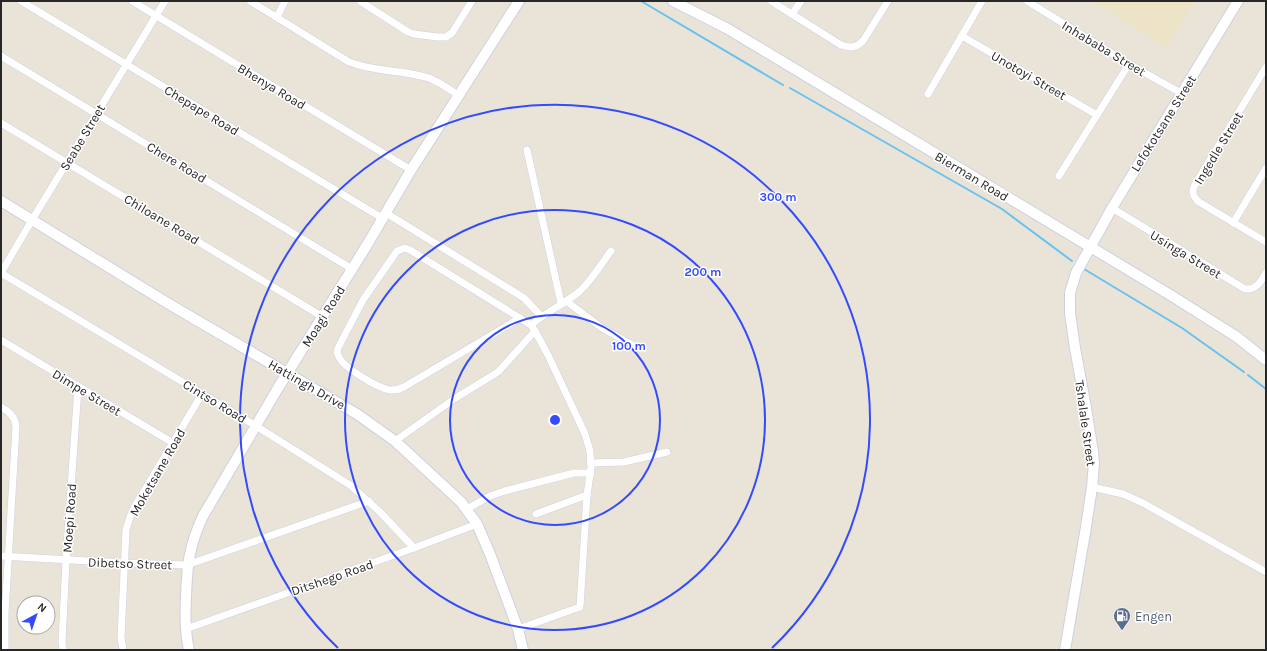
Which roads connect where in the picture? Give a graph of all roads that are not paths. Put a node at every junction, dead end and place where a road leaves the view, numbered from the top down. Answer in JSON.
{"nodes":[{"id":1,"x":21,"y":1,"type":"edge"},
{"id":2,"x":132,"y":1,"type":"edge"},
{"id":3,"x":165,"y":1,"type":"edge"},
{"id":4,"x":250,"y":1,"type":"edge"},
{"id":5,"x":285,"y":1,"type":"edge"},
{"id":6,"x":360,"y":1,"type":"edge"},
{"id":7,"x":472,"y":1,"type":"edge"},
{"id":8,"x":519,"y":1,"type":"edge"},
{"id":9,"x":673,"y":1,"type":"edge"},
{"id":10,"x":688,"y":1,"type":"edge"},
{"id":11,"x":771,"y":1,"type":"edge"},
{"id":12,"x":801,"y":1,"type":"edge"},
{"id":13,"x":888,"y":1,"type":"edge"},
{"id":14,"x":982,"y":1,"type":"edge"},
{"id":15,"x":1027,"y":1,"type":"edge"},
{"id":16,"x":1238,"y":1,"type":"edge"},
{"id":17,"x":792,"y":14,"type":"junction"},
{"id":18,"x":156,"y":16,"type":"junction"},
{"id":19,"x":277,"y":17,"type":"junction"},
{"id":20,"x":962,"y":36,"type":"junction"},
{"id":21,"x":1,"y":56,"type":"edge"},
{"id":22,"x":126,"y":64,"type":"junction"},
{"id":23,"x":1129,"y":64,"type":"junction"},
{"id":24,"x":1266,"y":67,"type":"edge"},
{"id":25,"x":1259,"y":79,"type":"junction"},
{"id":26,"x":1266,"y":84,"type":"edge"},
{"id":27,"x":1181,"y":93,"type":"junction"},
{"id":28,"x":928,"y":94,"type":"dead end"},
{"id":29,"x":458,"y":95,"type":"junction"},
{"id":30,"x":96,"y":113,"type":"junction"},
{"id":31,"x":1097,"y":115,"type":"junction"},
{"id":32,"x":1,"y":123,"type":"edge"},
{"id":33,"x":527,"y":150,"type":"dead end"},
{"id":34,"x":67,"y":162,"type":"junction"},
{"id":35,"x":1266,"y":168,"type":"edge"},
{"id":36,"x":411,"y":170,"type":"junction"},
{"id":37,"x":1059,"y":176,"type":"dead end"},
{"id":38,"x":1,"y":201,"type":"edge"},
{"id":39,"x":1112,"y":208,"type":"junction"},
{"id":40,"x":384,"y":215,"type":"junction"},
{"id":41,"x":32,"y":220,"type":"junction"},
{"id":42,"x":1233,"y":223,"type":"junction"},
{"id":43,"x":1266,"y":242,"type":"edge"},
{"id":44,"x":1090,"y":245,"type":"junction"},
{"id":45,"x":611,"y":251,"type":"dead end"},
{"id":46,"x":352,"y":269,"type":"junction"},
{"id":47,"x":1,"y":273,"type":"edge"},
{"id":48,"x":1266,"y":273,"type":"edge"},
{"id":49,"x":563,"y":302,"type":"junction"},
{"id":50,"x":541,"y":316,"type":"junction"},
{"id":51,"x":323,"y":317,"type":"junction"},
{"id":52,"x":520,"y":318,"type":"junction"},
{"id":53,"x":533,"y":328,"type":"junction"},
{"id":54,"x":1,"y":340,"type":"edge"},
{"id":55,"x":634,"y":346,"type":"dead end"},
{"id":56,"x":1266,"y":356,"type":"edge"},
{"id":57,"x":1266,"y":360,"type":"edge"},
{"id":58,"x":288,"y":373,"type":"junction"},
{"id":59,"x":78,"y":387,"type":"junction"},
{"id":60,"x":202,"y":394,"type":"junction"},
{"id":61,"x":1,"y":407,"type":"edge"},
{"id":62,"x":256,"y":426,"type":"junction"},
{"id":63,"x":395,"y":441,"type":"junction"},
{"id":64,"x":173,"y":443,"type":"junction"},
{"id":65,"x":667,"y":452,"type":"dead end"},
{"id":66,"x":591,"y":463,"type":"junction"},
{"id":67,"x":590,"y":473,"type":"junction"},
{"id":68,"x":1092,"y":487,"type":"junction"},
{"id":69,"x":587,"y":494,"type":"junction"},
{"id":70,"x":369,"y":501,"type":"junction"},
{"id":71,"x":467,"y":510,"type":"junction"},
{"id":72,"x":536,"y":514,"type":"dead end"},
{"id":73,"x":477,"y":524,"type":"junction"},
{"id":74,"x":414,"y":548,"type":"junction"},
{"id":75,"x":4,"y":556,"type":"edge"},
{"id":76,"x":66,"y":560,"type":"junction"},
{"id":77,"x":124,"y":563,"type":"junction"},
{"id":78,"x":187,"y":564,"type":"junction"},
{"id":79,"x":1266,"y":572,"type":"edge"},
{"id":80,"x":3,"y":614,"type":"edge"},
{"id":81,"x":186,"y":629,"type":"junction"},
{"id":82,"x":518,"y":630,"type":"junction"},
{"id":83,"x":5,"y":650,"type":"edge"},
{"id":84,"x":63,"y":650,"type":"edge"},
{"id":85,"x":123,"y":650,"type":"edge"},
{"id":86,"x":189,"y":650,"type":"edge"},
{"id":87,"x":523,"y":650,"type":"edge"},
{"id":88,"x":1065,"y":650,"type":"edge"}],
"edges":[{"from":1,"to":22,"type":"street","name":"Chepape Road"},
{"from":2,"to":18,"type":"street","name":"Bhenya Road"},
{"from":3,"to":18,"type":"street","name":"Seabe Street"},
{"from":4,"to":19,"type":"street"},
{"from":5,"to":19,"type":"street"},
{"from":6,"to":7,"type":"street"},
{"from":8,"to":29,"type":"street","name":"Moagi Road"},
{"from":9,"to":44,"type":"street","name":"Bierman Road"},
{"from":10,"to":44,"type":"street","name":"Bierman Road"},
{"from":11,"to":17,"type":"street"},
{"from":12,"to":17,"type":"street"},
{"from":13,"to":17,"type":"street"},
{"from":14,"to":20,"type":"street"},
{"from":15,"to":23,"type":"street","name":"Inhababa Street"},
{"from":16,"to":27,"type":"street","name":"Lefokotsane Street"},
{"from":18,"to":22,"type":"street","name":"Seabe Street"},
{"from":18,"to":36,"type":"street","name":"Bhenya Road"},
{"from":19,"to":29,"type":"street"},
{"from":20,"to":28,"type":"street"},
{"from":20,"to":31,"type":"street","name":"Unotoyi Street"},
{"from":21,"to":30,"type":"street","name":"Chere Road"},
{"from":22,"to":30,"type":"street","name":"Seabe Street"},
{"from":22,"to":40,"type":"street","name":"Chepape Road"},
{"from":23,"to":27,"type":"street","name":"Inhababa Street"},
{"from":23,"to":31,"type":"street"},
{"from":24,"to":25,"type":"street","name":"Ingedle Street"},
{"from":25,"to":26,"type":"street"},
{"from":25,"to":42,"type":"street","name":"Ingedle Street"},
{"from":27,"to":39,"type":"street","name":"Lefokotsane Street"},
{"from":29,"to":36,"type":"street","name":"Moagi Road"},
{"from":30,"to":34,"type":"street","name":"Seabe Street"},
{"from":30,"to":46,"type":"street","name":"Chere Road"},
{"from":31,"to":37,"type":"street"},
{"from":32,"to":34,"type":"street","name":"Chiloane Road"},
{"from":33,"to":49,"type":"street"},
{"from":34,"to":41,"type":"street","name":"Seabe Street"},
{"from":34,"to":51,"type":"street","name":"Chiloane Road"},
{"from":35,"to":42,"type":"street"},
{"from":36,"to":40,"type":"street","name":"Moagi Road"},
{"from":38,"to":41,"type":"street","name":"Hattingh Drive"},
{"from":39,"to":44,"type":"street","name":"Lefokotsane Street"},
{"from":39,"to":48,"type":"street","name":"Usinga Street"},
{"from":40,"to":46,"type":"street","name":"Moagi Road"},
{"from":40,"to":50,"type":"street","name":"Chepape Road"},
{"from":41,"to":47,"type":"street","name":"Seabe Street"},
{"from":41,"to":58,"type":"street","name":"Hattingh Drive"},
{"from":42,"to":43,"type":"street","name":"Ingedle Street"},
{"from":44,"to":56,"type":"street","name":"Bierman Road"},
{"from":44,"to":57,"type":"street","name":"Bierman Road"},
{"from":44,"to":68,"type":"street","name":"Tshalale Street"},
{"from":45,"to":49,"type":"street"},
{"from":46,"to":51,"type":"street","name":"Moagi Road"},
{"from":47,"to":60,"type":"street","name":"Cintso Road"},
{"from":49,"to":50,"type":"street"},
{"from":49,"to":55,"type":"street"},
{"from":50,"to":53,"type":"street"},
{"from":51,"to":58,"type":"street","name":"Moagi Road"},
{"from":52,"to":52,"type":"street"},
{"from":52,"to":53,"type":"street"},
{"from":53,"to":63,"type":"street"},
{"from":53,"to":66,"type":"street"},
{"from":54,"to":59,"type":"street","name":"Dimpe Street"},
{"from":58,"to":62,"type":"street","name":"Moagi Road"},
{"from":58,"to":63,"type":"street","name":"Hattingh Drive"},
{"from":59,"to":64,"type":"street","name":"Dimpe Street"},
{"from":59,"to":76,"type":"street","name":"Moepi Road"},
{"from":60,"to":62,"type":"street","name":"Cintso Road"},
{"from":60,"to":64,"type":"street","name":"Moketsane Road"},
{"from":61,"to":75,"type":"street"},
{"from":62,"to":70,"type":"street","name":"Cintso Road"},
{"from":62,"to":78,"type":"street","name":"Moagi Road"},
{"from":63,"to":71,"type":"street","name":"Hattingh Drive"},
{"from":64,"to":77,"type":"street","name":"Moketsane Road"},
{"from":65,"to":66,"type":"street"},
{"from":66,"to":67,"type":"street"},
{"from":67,"to":69,"type":"street"},
{"from":67,"to":71,"type":"street"},
{"from":68,"to":79,"type":"street"},
{"from":68,"to":88,"type":"street","name":"Tshalale Street"},
{"from":69,"to":72,"type":"street"},
{"from":69,"to":82,"type":"street"},
{"from":70,"to":74,"type":"street","name":"Cintso Road"},
{"from":70,"to":78,"type":"street"},
{"from":71,"to":73,"type":"street","name":"Hattingh Drive"},
{"from":73,"to":74,"type":"street","name":"Ditshego Road"},
{"from":73,"to":82,"type":"street","name":"Hattingh Drive"},
{"from":74,"to":81,"type":"street","name":"Ditshego Road"},
{"from":75,"to":76,"type":"street","name":"Dibetso Street"},
{"from":75,"to":80,"type":"street"},
{"from":76,"to":77,"type":"street","name":"Dibetso Street"},
{"from":76,"to":84,"type":"street","name":"Moepi Road"},
{"from":77,"to":78,"type":"street","name":"Dibetso Street"},
{"from":77,"to":85,"type":"street","name":"Moketsane Road"},
{"from":78,"to":81,"type":"street","name":"Moagi Road"},
{"from":80,"to":83,"type":"street"},
{"from":81,"to":86,"type":"street","name":"Moagi Road"},
{"from":82,"to":87,"type":"street","name":"Hattingh Drive"}]}
